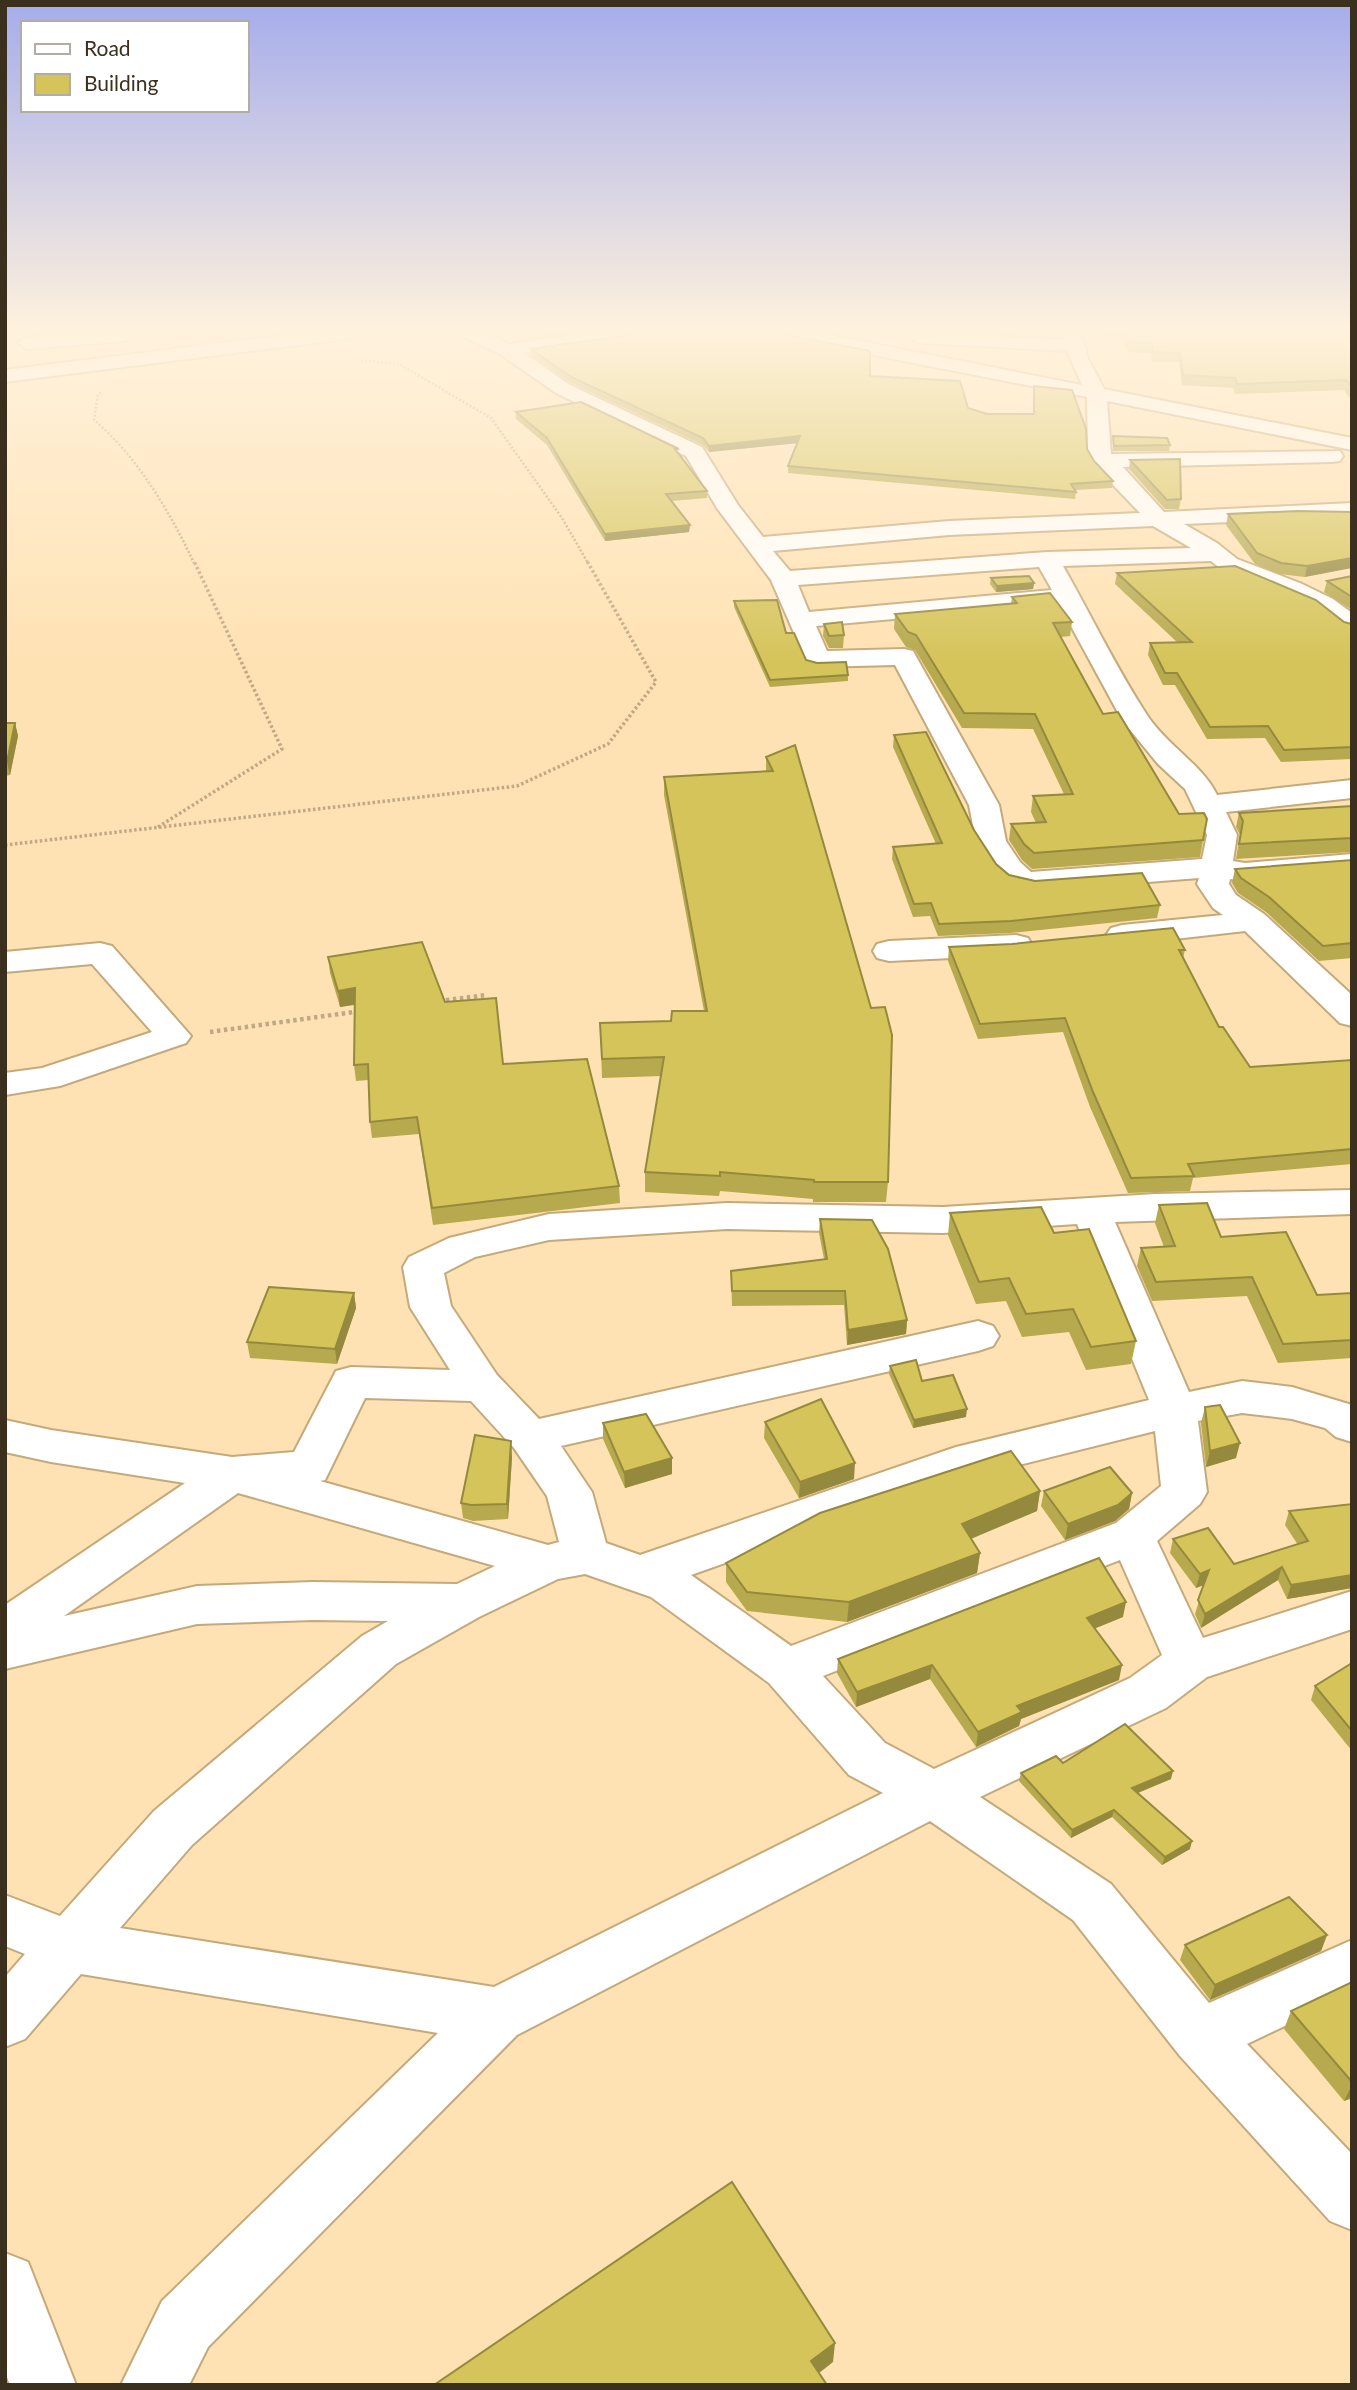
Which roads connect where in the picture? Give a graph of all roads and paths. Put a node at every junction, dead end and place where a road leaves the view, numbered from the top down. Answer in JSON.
{"nodes":[{"id":1,"x":119,"y":442,"type":"edge"},
{"id":2,"x":508,"y":442,"type":"edge"},
{"id":3,"x":672,"y":442,"type":"edge"},
{"id":4,"x":1098,"y":442,"type":"edge"},
{"id":5,"x":1352,"y":456,"type":"edge"},
{"id":6,"x":1103,"y":461,"type":"junction"},
{"id":7,"x":1352,"y":510,"type":"edge"},
{"id":8,"x":1158,"y":519,"type":"junction"},
{"id":9,"x":757,"y":545,"type":"junction"},
{"id":10,"x":1216,"y":554,"type":"junction"},
{"id":11,"x":1047,"y":559,"type":"junction"},
{"id":12,"x":783,"y":579,"type":"junction"},
{"id":13,"x":1330,"y":581,"type":"edge"},
{"id":14,"x":1291,"y":588,"type":"junction"},
{"id":15,"x":1066,"y":596,"type":"junction"},
{"id":16,"x":802,"y":620,"type":"junction"},
{"id":17,"x":1352,"y":626,"type":"edge"},
{"id":18,"x":1352,"y":789,"type":"edge"},
{"id":19,"x":1207,"y":805,"type":"junction"},
{"id":20,"x":158,"y":827,"type":"junction"},
{"id":21,"x":5,"y":845,"type":"edge"},
{"id":22,"x":1352,"y":863,"type":"edge"},
{"id":23,"x":1215,"y":867,"type":"junction"},
{"id":24,"x":1252,"y":921,"type":"junction"},
{"id":25,"x":1091,"y":938,"type":"edge"},
{"id":26,"x":1050,"y":942,"type":"edge"},
{"id":27,"x":889,"y":951,"type":"dead end"},
{"id":28,"x":5,"y":962,"type":"edge"},
{"id":29,"x":487,"y":995,"type":"dead end"},
{"id":30,"x":435,"y":1002,"type":"edge"},
{"id":31,"x":1348,"y":1005,"type":"edge"},
{"id":32,"x":369,"y":1010,"type":"edge"},
{"id":33,"x":174,"y":1037,"type":"junction"},
{"id":34,"x":5,"y":1084,"type":"edge"},
{"id":35,"x":1352,"y":1202,"type":"edge"},
{"id":36,"x":1091,"y":1212,"type":"junction"},
{"id":37,"x":978,"y":1336,"type":"dead end"},
{"id":38,"x":482,"y":1386,"type":"junction"},
{"id":39,"x":1175,"y":1410,"type":"junction"},
{"id":40,"x":1352,"y":1426,"type":"edge"},
{"id":41,"x":5,"y":1436,"type":"edge"},
{"id":42,"x":530,"y":1437,"type":"junction"},
{"id":43,"x":232,"y":1474,"type":"junction"},
{"id":44,"x":1132,"y":1536,"type":"junction"},
{"id":45,"x":567,"y":1559,"type":"junction"},
{"id":46,"x":638,"y":1575,"type":"junction"},
{"id":47,"x":462,"y":1603,"type":"junction"},
{"id":48,"x":1352,"y":1610,"type":"edge"},
{"id":49,"x":5,"y":1631,"type":"edge"},
{"id":50,"x":5,"y":1649,"type":"edge"},
{"id":51,"x":1190,"y":1662,"type":"junction"},
{"id":52,"x":786,"y":1669,"type":"junction"},
{"id":53,"x":933,"y":1794,"type":"junction"},
{"id":54,"x":5,"y":1920,"type":"edge"},
{"id":55,"x":69,"y":1947,"type":"junction"},
{"id":56,"x":1352,"y":1966,"type":"edge"},
{"id":57,"x":497,"y":2015,"type":"junction"},
{"id":58,"x":5,"y":2019,"type":"edge"},
{"id":59,"x":1200,"y":2036,"type":"junction"},
{"id":60,"x":1352,"y":2199,"type":"edge"},
{"id":61,"x":5,"y":2285,"type":"edge"},
{"id":62,"x":43,"y":2385,"type":"edge"},
{"id":63,"x":155,"y":2385,"type":"edge"}],
"edges":[{"from":1,"to":20,"type":"path"},
{"from":2,"to":20,"type":"path"},
{"from":3,"to":9,"type":"street"},
{"from":4,"to":6,"type":"street"},
{"from":5,"to":6,"type":"street"},
{"from":6,"to":8,"type":"street"},
{"from":7,"to":8,"type":"street"},
{"from":8,"to":9,"type":"street"},
{"from":8,"to":10,"type":"street"},
{"from":9,"to":12,"type":"street"},
{"from":10,"to":11,"type":"street"},
{"from":10,"to":14,"type":"street"},
{"from":11,"to":12,"type":"street"},
{"from":11,"to":15,"type":"street"},
{"from":12,"to":16,"type":"street"},
{"from":13,"to":14,"type":"street"},
{"from":14,"to":17,"type":"street"},
{"from":15,"to":16,"type":"street"},
{"from":15,"to":19,"type":"street"},
{"from":16,"to":23,"type":"street"},
{"from":18,"to":19,"type":"street"},
{"from":19,"to":23,"type":"street"},
{"from":20,"to":21,"type":"path"},
{"from":22,"to":23,"type":"street"},
{"from":23,"to":24,"type":"street"},
{"from":24,"to":25,"type":"street"},
{"from":24,"to":31,"type":"street"},
{"from":26,"to":27,"type":"street"},
{"from":28,"to":33,"type":"street"},
{"from":29,"to":30,"type":"path"},
{"from":32,"to":33,"type":"path"},
{"from":33,"to":34,"type":"street"},
{"from":35,"to":36,"type":"street"},
{"from":36,"to":38,"type":"street"},
{"from":36,"to":39,"type":"street"},
{"from":37,"to":42,"type":"street"},
{"from":38,"to":42,"type":"street"},
{"from":38,"to":43,"type":"street"},
{"from":39,"to":40,"type":"street"},
{"from":39,"to":44,"type":"street"},
{"from":39,"to":46,"type":"street"},
{"from":41,"to":43,"type":"street"},
{"from":42,"to":45,"type":"street"},
{"from":43,"to":45,"type":"street"},
{"from":43,"to":49,"type":"street"},
{"from":44,"to":51,"type":"street"},
{"from":44,"to":52,"type":"street"},
{"from":45,"to":46,"type":"street"},
{"from":45,"to":47,"type":"street"},
{"from":46,"to":52,"type":"street"},
{"from":47,"to":50,"type":"street"},
{"from":47,"to":55,"type":"street"},
{"from":48,"to":51,"type":"street"},
{"from":51,"to":53,"type":"street"},
{"from":52,"to":53,"type":"street"},
{"from":53,"to":57,"type":"street"},
{"from":53,"to":59,"type":"street"},
{"from":54,"to":55,"type":"street"},
{"from":55,"to":57,"type":"street"},
{"from":55,"to":58,"type":"street"},
{"from":56,"to":59,"type":"street"},
{"from":57,"to":63,"type":"street"},
{"from":59,"to":60,"type":"street"},
{"from":61,"to":62,"type":"street"}]}
